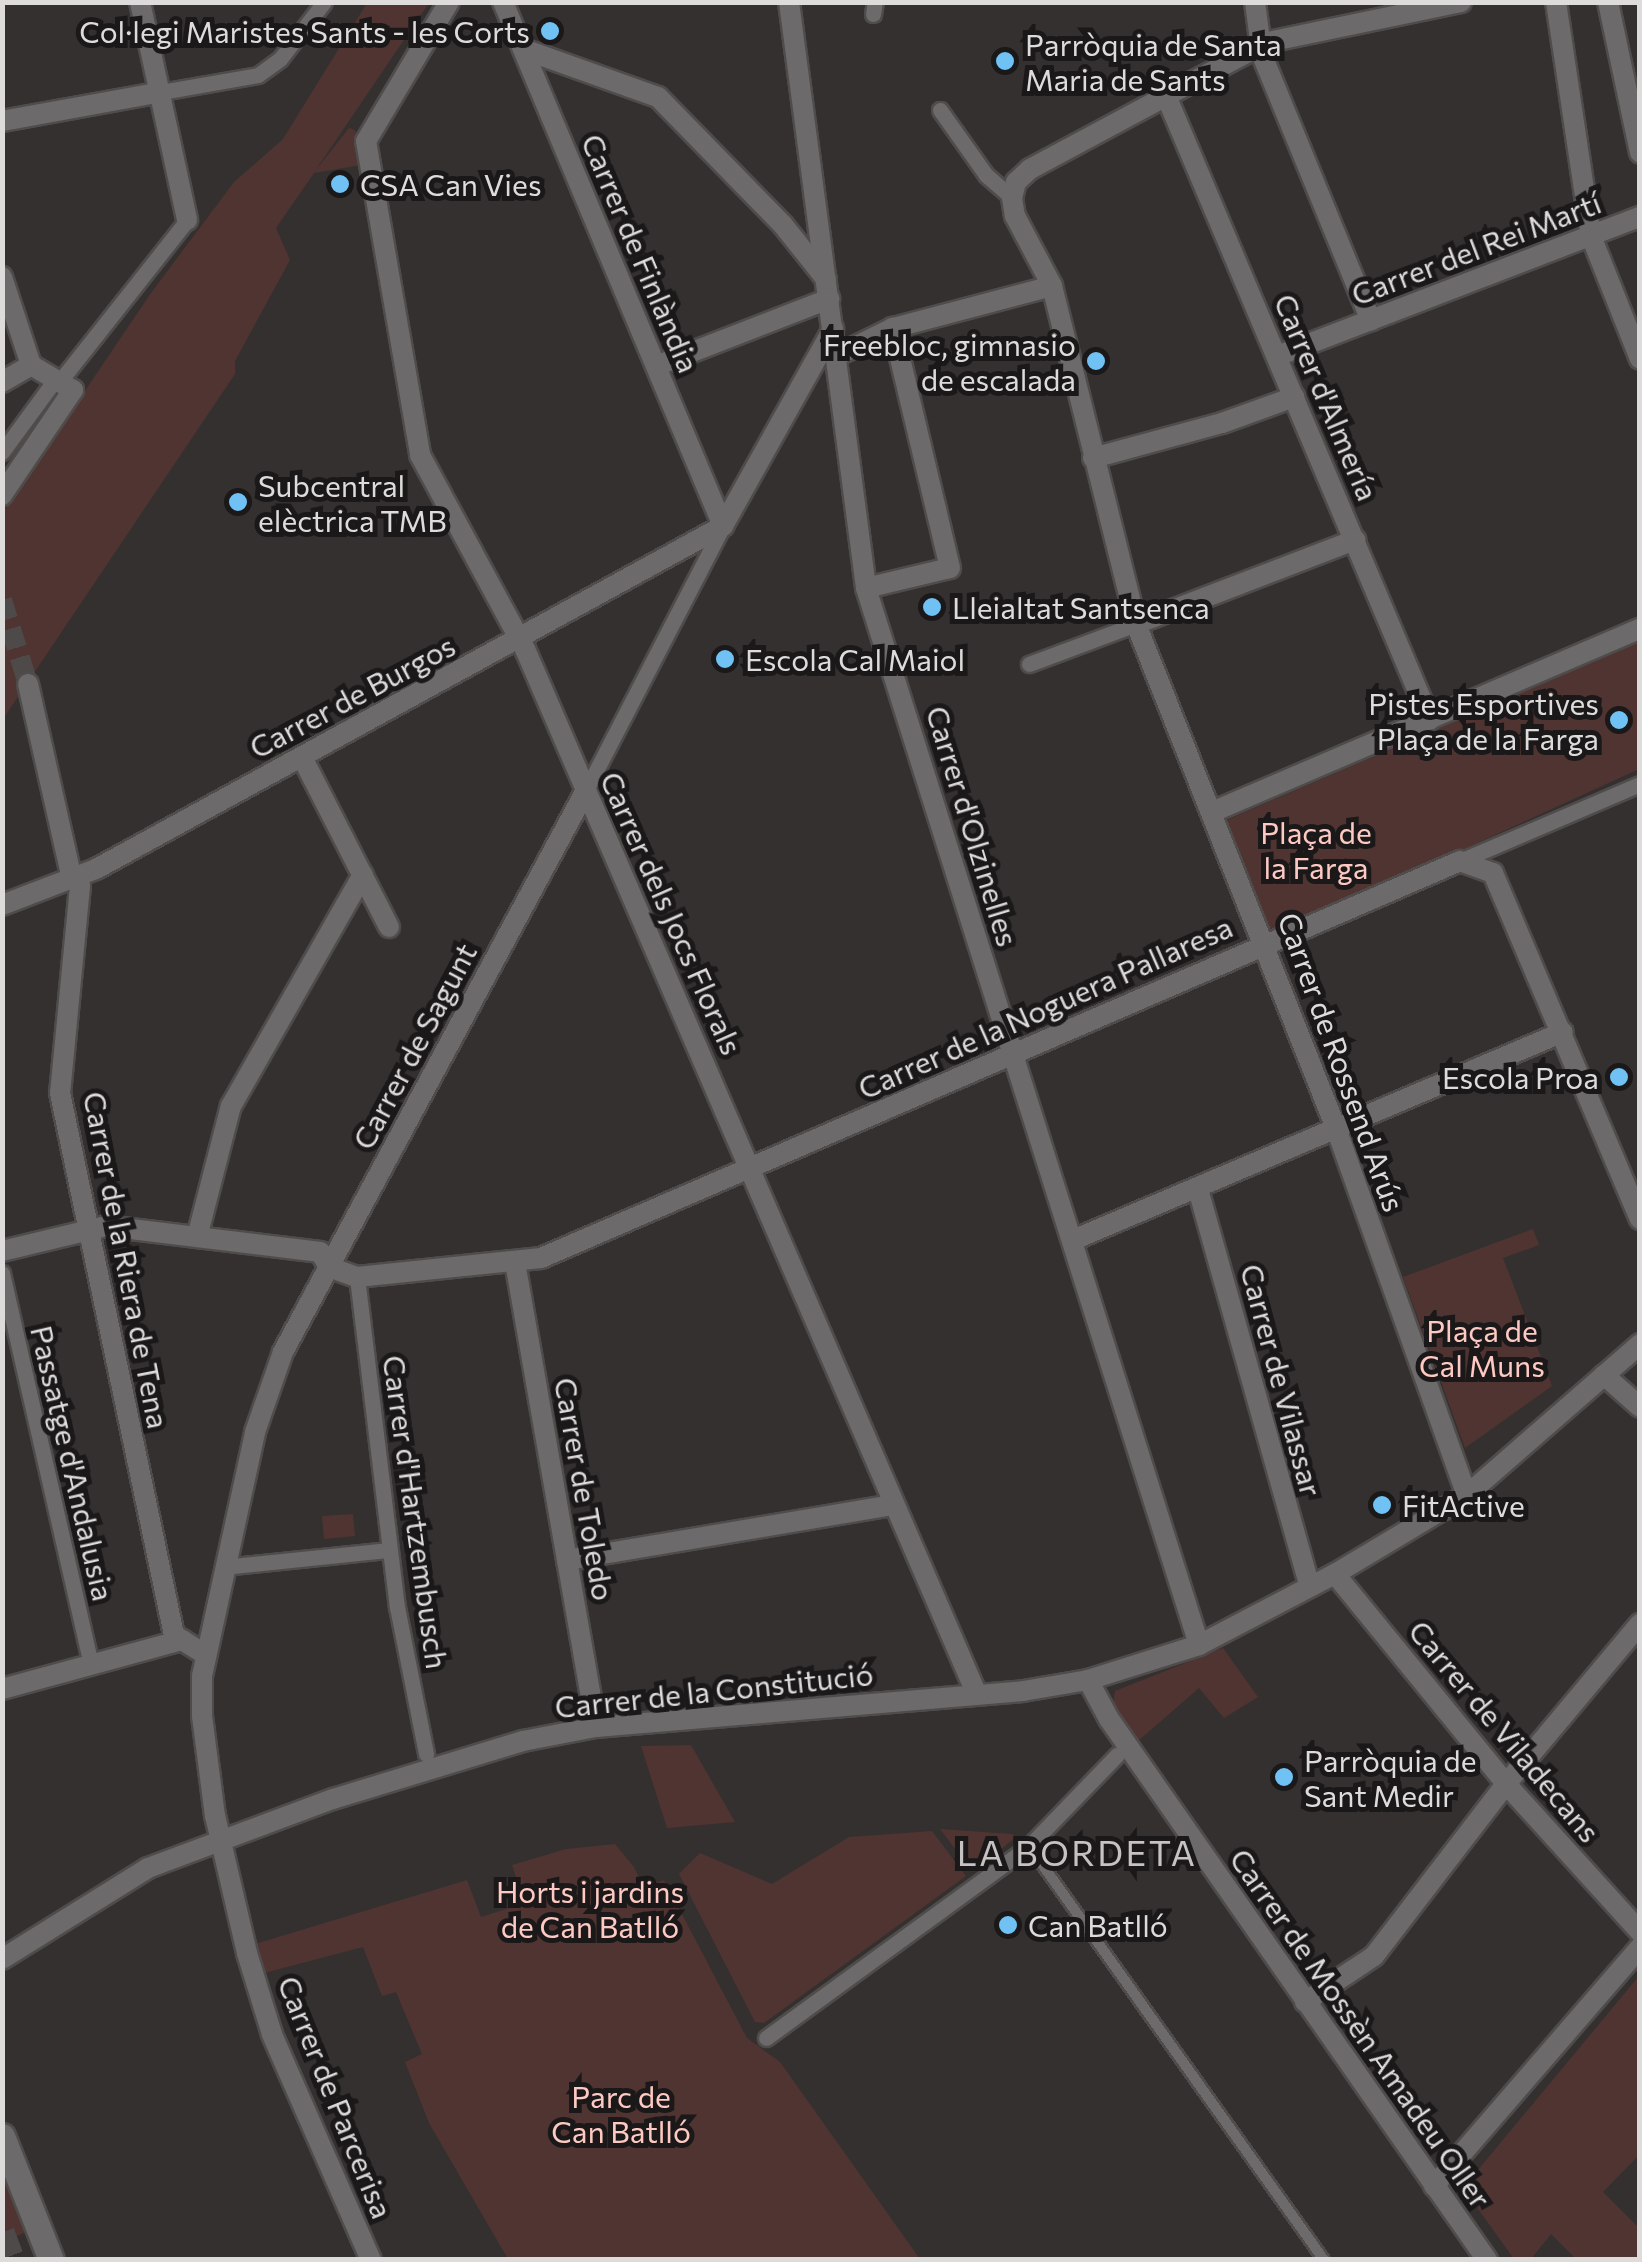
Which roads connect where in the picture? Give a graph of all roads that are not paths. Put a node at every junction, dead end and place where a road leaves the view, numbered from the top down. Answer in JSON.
{"nodes":[{"id":1,"x":140,"y":2,"type":"edge"},
{"id":2,"x":324,"y":2,"type":"edge"},
{"id":3,"x":449,"y":2,"type":"edge"},
{"id":4,"x":504,"y":2,"type":"edge"},
{"id":5,"x":789,"y":2,"type":"edge"},
{"id":6,"x":1255,"y":2,"type":"edge"},
{"id":7,"x":1461,"y":2,"type":"edge"},
{"id":8,"x":1556,"y":2,"type":"edge"},
{"id":9,"x":1608,"y":2,"type":"edge"},
{"id":10,"x":1260,"y":46,"type":"junction"},
{"id":11,"x":523,"y":49,"type":"junction"},
{"id":12,"x":161,"y":92,"type":"junction"},
{"id":13,"x":1167,"y":98,"type":"junction"},
{"id":14,"x":940,"y":110,"type":"dead end"},
{"id":15,"x":2,"y":113,"type":"edge"},
{"id":16,"x":32,"y":115,"type":"junction"},
{"id":17,"x":2,"y":121,"type":"edge"},
{"id":18,"x":1640,"y":153,"type":"edge"},
{"id":19,"x":1012,"y":198,"type":"junction"},
{"id":20,"x":1640,"y":217,"type":"edge"},
{"id":21,"x":187,"y":220,"type":"joint"},
{"id":22,"x":1591,"y":236,"type":"junction"},
{"id":23,"x":2,"y":277,"type":"edge"},
{"id":24,"x":1052,"y":286,"type":"junction"},
{"id":25,"x":828,"y":290,"type":"junction"},
{"id":26,"x":1371,"y":321,"type":"junction"},
{"id":27,"x":832,"y":328,"type":"junction"},
{"id":28,"x":893,"y":328,"type":"junction"},
{"id":29,"x":836,"y":356,"type":"junction"},
{"id":30,"x":1277,"y":356,"type":"junction"},
{"id":31,"x":1640,"y":360,"type":"edge"},
{"id":32,"x":31,"y":365,"type":"junction"},
{"id":33,"x":656,"y":366,"type":"junction"},
{"id":34,"x":2,"y":382,"type":"edge"},
{"id":35,"x":66,"y":386,"type":"junction"},
{"id":36,"x":1294,"y":397,"type":"junction"},
{"id":37,"x":2,"y":452,"type":"edge"},
{"id":38,"x":1093,"y":458,"type":"junction"},
{"id":39,"x":2,"y":495,"type":"edge"},
{"id":40,"x":723,"y":526,"type":"junction"},
{"id":41,"x":1354,"y":540,"type":"junction"},
{"id":42,"x":866,"y":588,"type":"junction"},
{"id":43,"x":1136,"y":624,"type":"junction"},
{"id":44,"x":1640,"y":629,"type":"edge"},
{"id":45,"x":520,"y":640,"type":"junction"},
{"id":46,"x":1029,"y":664,"type":"dead end"},
{"id":47,"x":28,"y":684,"type":"tunnel mouth"},
{"id":48,"x":1430,"y":720,"type":"junction"},
{"id":49,"x":302,"y":757,"type":"junction"},
{"id":50,"x":1640,"y":784,"type":"edge"},
{"id":51,"x":585,"y":792,"type":"junction"},
{"id":52,"x":1212,"y":812,"type":"junction"},
{"id":53,"x":1460,"y":861,"type":"junction"},
{"id":54,"x":363,"y":875,"type":"junction"},
{"id":55,"x":72,"y":878,"type":"junction"},
{"id":56,"x":2,"y":905,"type":"edge"},
{"id":57,"x":389,"y":927,"type":"dead end"},
{"id":58,"x":1266,"y":943,"type":"junction"},
{"id":59,"x":1563,"y":1032,"type":"junction"},
{"id":60,"x":1014,"y":1054,"type":"junction"},
{"id":61,"x":1336,"y":1128,"type":"junction"},
{"id":62,"x":750,"y":1169,"type":"junction"},
{"id":63,"x":1198,"y":1189,"type":"junction"},
{"id":64,"x":1640,"y":1220,"type":"edge"},
{"id":65,"x":90,"y":1228,"type":"junction"},
{"id":66,"x":197,"y":1237,"type":"junction"},
{"id":67,"x":1073,"y":1240,"type":"junction"},
{"id":68,"x":2,"y":1251,"type":"edge"},
{"id":69,"x":515,"y":1262,"type":"junction"},
{"id":70,"x":328,"y":1268,"type":"junction"},
{"id":71,"x":2,"y":1273,"type":"edge"},
{"id":72,"x":357,"y":1277,"type":"junction"},
{"id":73,"x":1640,"y":1344,"type":"edge"},
{"id":74,"x":1604,"y":1375,"type":"junction"},
{"id":75,"x":1640,"y":1407,"type":"edge"},
{"id":76,"x":1466,"y":1494,"type":"junction"},
{"id":77,"x":892,"y":1505,"type":"junction"},
{"id":78,"x":389,"y":1550,"type":"junction"},
{"id":79,"x":567,"y":1560,"type":"junction"},
{"id":80,"x":233,"y":1566,"type":"dead end"},
{"id":81,"x":1335,"y":1574,"type":"junction"},
{"id":82,"x":1310,"y":1586,"type":"junction"},
{"id":83,"x":1640,"y":1624,"type":"edge"},
{"id":84,"x":182,"y":1640,"type":"junction"},
{"id":85,"x":1200,"y":1646,"type":"junction"},
{"id":86,"x":206,"y":1654,"type":"junction"},
{"id":87,"x":91,"y":1664,"type":"junction"},
{"id":88,"x":1088,"y":1680,"type":"junction"},
{"id":89,"x":2,"y":1690,"type":"edge"},
{"id":90,"x":977,"y":1695,"type":"junction"},
{"id":91,"x":596,"y":1726,"type":"junction"},
{"id":92,"x":1122,"y":1750,"type":"junction"},
{"id":93,"x":426,"y":1754,"type":"dead end"},
{"id":94,"x":1506,"y":1784,"type":"junction"},
{"id":95,"x":220,"y":1839,"type":"junction"},
{"id":96,"x":1029,"y":1846,"type":"junction"},
{"id":97,"x":1636,"y":1928,"type":"edge"},
{"id":98,"x":1640,"y":1947,"type":"edge"},
{"id":99,"x":2,"y":1959,"type":"edge"},
{"id":100,"x":1306,"y":2002,"type":"junction"},
{"id":101,"x":766,"y":2038,"type":"dead end"},
{"id":102,"x":2,"y":2136,"type":"edge"},
{"id":103,"x":1434,"y":2186,"type":"junction"},
{"id":104,"x":51,"y":2260,"type":"edge"},
{"id":105,"x":371,"y":2260,"type":"edge"},
{"id":106,"x":1324,"y":2260,"type":"edge"},
{"id":107,"x":1487,"y":2260,"type":"edge"}],
"edges":[{"from":1,"to":12,"type":"street"},
{"from":2,"to":12,"type":"street"},
{"from":3,"to":45,"type":"street","name":"Carrer dels Jocs Florals"},
{"from":4,"to":11,"type":"street","name":"Carrer de Finlàndia"},
{"from":5,"to":25,"type":"street","name":"Carrer d'Olzinelles"},
{"from":6,"to":10,"type":"street"},
{"from":7,"to":10,"type":"street"},
{"from":8,"to":22,"type":"street"},
{"from":9,"to":18,"type":"street"},
{"from":10,"to":13,"type":"street"},
{"from":10,"to":26,"type":"street"},
{"from":11,"to":25,"type":"street"},
{"from":11,"to":33,"type":"street","name":"Carrer de Finlàndia"},
{"from":12,"to":16,"type":"street"},
{"from":12,"to":21,"type":"street"},
{"from":13,"to":19,"type":"street"},
{"from":13,"to":30,"type":"street","name":"Carrer d'Almería"},
{"from":14,"to":19,"type":"street"},
{"from":15,"to":16,"type":"lane"},
{"from":16,"to":17,"type":"street"},
{"from":19,"to":24,"type":"street","name":"Carrer de Rossend Arús"},
{"from":20,"to":22,"type":"street","name":"Carrer del Rei Martí"},
{"from":21,"to":35,"type":"street"},
{"from":22,"to":26,"type":"street","name":"Carrer del Rei Martí"},
{"from":22,"to":31,"type":"street"},
{"from":23,"to":32,"type":"street"},
{"from":24,"to":28,"type":"street"},
{"from":24,"to":38,"type":"street","name":"Carrer de Rossend Arús"},
{"from":25,"to":27,"type":"street","name":"Carrer d'Olzinelles"},
{"from":25,"to":33,"type":"street"},
{"from":26,"to":30,"type":"street","name":"Carrer del Rei Martí"},
{"from":27,"to":29,"type":"street","name":"Carrer d'Olzinelles"},
{"from":27,"to":40,"type":"street","name":"Carrer de Sagunt"},
{"from":28,"to":29,"type":"street"},
{"from":28,"to":42,"type":"street"},
{"from":29,"to":42,"type":"street","name":"Carrer d'Olzinelles"},
{"from":30,"to":36,"type":"street","name":"Carrer d'Almería"},
{"from":32,"to":34,"type":"street"},
{"from":32,"to":35,"type":"street"},
{"from":33,"to":40,"type":"street","name":"Carrer de Finlàndia"},
{"from":35,"to":37,"type":"street"},
{"from":35,"to":39,"type":"street"},
{"from":36,"to":38,"type":"street"},
{"from":36,"to":41,"type":"street","name":"Carrer d'Almería"},
{"from":38,"to":43,"type":"street","name":"Carrer de Rossend Arús"},
{"from":40,"to":45,"type":"street","name":"Carrer de Burgos"},
{"from":40,"to":51,"type":"street","name":"Carrer de Sagunt"},
{"from":41,"to":43,"type":"street"},
{"from":41,"to":48,"type":"street","name":"Carrer d'Almería"},
{"from":42,"to":60,"type":"street","name":"Carrer d'Olzinelles"},
{"from":43,"to":46,"type":"street"},
{"from":43,"to":52,"type":"street","name":"Carrer de Rossend Arús"},
{"from":44,"to":48,"type":"street"},
{"from":45,"to":49,"type":"street","name":"Carrer de Burgos"},
{"from":45,"to":51,"type":"street","name":"Carrer dels Jocs Florals"},
{"from":47,"to":55,"type":"street","name":"Carrer de la Riera de Tena"},
{"from":48,"to":52,"type":"street"},
{"from":49,"to":54,"type":"street"},
{"from":49,"to":55,"type":"street","name":"Carrer de Burgos"},
{"from":50,"to":53,"type":"street","name":"Carrer de la Noguera Pallaresa"},
{"from":51,"to":62,"type":"street","name":"Carrer dels Jocs Florals"},
{"from":51,"to":70,"type":"street","name":"Carrer de Sagunt"},
{"from":52,"to":58,"type":"street","name":"Carrer de Rossend Arús"},
{"from":53,"to":58,"type":"street","name":"Carrer de la Noguera Pallaresa"},
{"from":53,"to":59,"type":"street"},
{"from":54,"to":57,"type":"street"},
{"from":54,"to":66,"type":"street"},
{"from":55,"to":56,"type":"street","name":"Carrer de Burgos"},
{"from":55,"to":65,"type":"street","name":"Carrer de la Riera de Tena"},
{"from":58,"to":60,"type":"street","name":"Carrer de la Noguera Pallaresa"},
{"from":58,"to":61,"type":"street","name":"Carrer de Rossend Arús"},
{"from":59,"to":61,"type":"street"},
{"from":59,"to":64,"type":"street"},
{"from":60,"to":62,"type":"street","name":"Carrer de la Noguera Pallaresa"},
{"from":60,"to":67,"type":"street","name":"Carrer d'Olzinelles"},
{"from":61,"to":63,"type":"street"},
{"from":61,"to":76,"type":"street","name":"Carrer de Rossend Arús"},
{"from":62,"to":69,"type":"street","name":"Carrer de la Noguera Pallaresa"},
{"from":62,"to":77,"type":"street","name":"Carrer dels Jocs Florals"},
{"from":63,"to":67,"type":"street"},
{"from":63,"to":82,"type":"street","name":"Carrer de Vilassar"},
{"from":65,"to":66,"type":"street"},
{"from":65,"to":68,"type":"street"},
{"from":65,"to":84,"type":"street","name":"Carrer de la Riera de Tena"},
{"from":66,"to":70,"type":"street"},
{"from":67,"to":85,"type":"street","name":"Carrer d'Olzinelles"},
{"from":69,"to":72,"type":"street","name":"Carrer de la Noguera Pallaresa"},
{"from":69,"to":79,"type":"street","name":"Carrer de Toledo"},
{"from":70,"to":72,"type":"street"},
{"from":70,"to":86,"type":"street","name":"Carrer de Sagunt"},
{"from":71,"to":87,"type":"street","name":"Passatge d'Andalusia"},
{"from":72,"to":78,"type":"street","name":"Carrer d'Hartzembusch"},
{"from":73,"to":74,"type":"street","name":"Carrer de la Constitució"},
{"from":74,"to":75,"type":"street"},
{"from":74,"to":76,"type":"street","name":"Carrer de la Constitució"},
{"from":76,"to":81,"type":"street","name":"Carrer de la Constitució"},
{"from":77,"to":79,"type":"street"},
{"from":77,"to":90,"type":"street","name":"Carrer dels Jocs Florals"},
{"from":78,"to":80,"type":"street"},
{"from":78,"to":93,"type":"street","name":"Carrer d'Hartzembusch"},
{"from":79,"to":91,"type":"street","name":"Carrer de Toledo"},
{"from":81,"to":82,"type":"street","name":"Carrer de la Constitució"},
{"from":81,"to":94,"type":"street","name":"Carrer de Viladecans"},
{"from":82,"to":85,"type":"street","name":"Carrer de la Constitució"},
{"from":83,"to":94,"type":"street"},
{"from":84,"to":86,"type":"street"},
{"from":84,"to":87,"type":"street"},
{"from":85,"to":88,"type":"street","name":"Carrer de la Constitució"},
{"from":86,"to":95,"type":"street","name":"Carrer de Sagunt"},
{"from":87,"to":89,"type":"street"},
{"from":88,"to":90,"type":"street","name":"Carrer de la Constitució"},
{"from":88,"to":92,"type":"street","name":"Carrer de Mossèn Amadeu Oller"},
{"from":90,"to":91,"type":"street","name":"Carrer de la Constitució"},
{"from":91,"to":95,"type":"street","name":"Carrer de la Constitució"},
{"from":92,"to":96,"type":"street"},
{"from":92,"to":100,"type":"street","name":"Carrer de Mossèn Amadeu Oller"},
{"from":94,"to":97,"type":"street","name":"Carrer de Viladecans"},
{"from":94,"to":100,"type":"street"},
{"from":95,"to":99,"type":"street","name":"Carrer de la Constitució"},
{"from":95,"to":105,"type":"street","name":"Carrer de Parcerisa"},
{"from":96,"to":101,"type":"street"},
{"from":96,"to":106,"type":"lane"},
{"from":98,"to":103,"type":"street"},
{"from":100,"to":103,"type":"street","name":"Carrer de Mossèn Amadeu Oller"},
{"from":102,"to":104,"type":"street"},
{"from":103,"to":107,"type":"street","name":"Carrer de Mossèn Amadeu Oller"}]}
